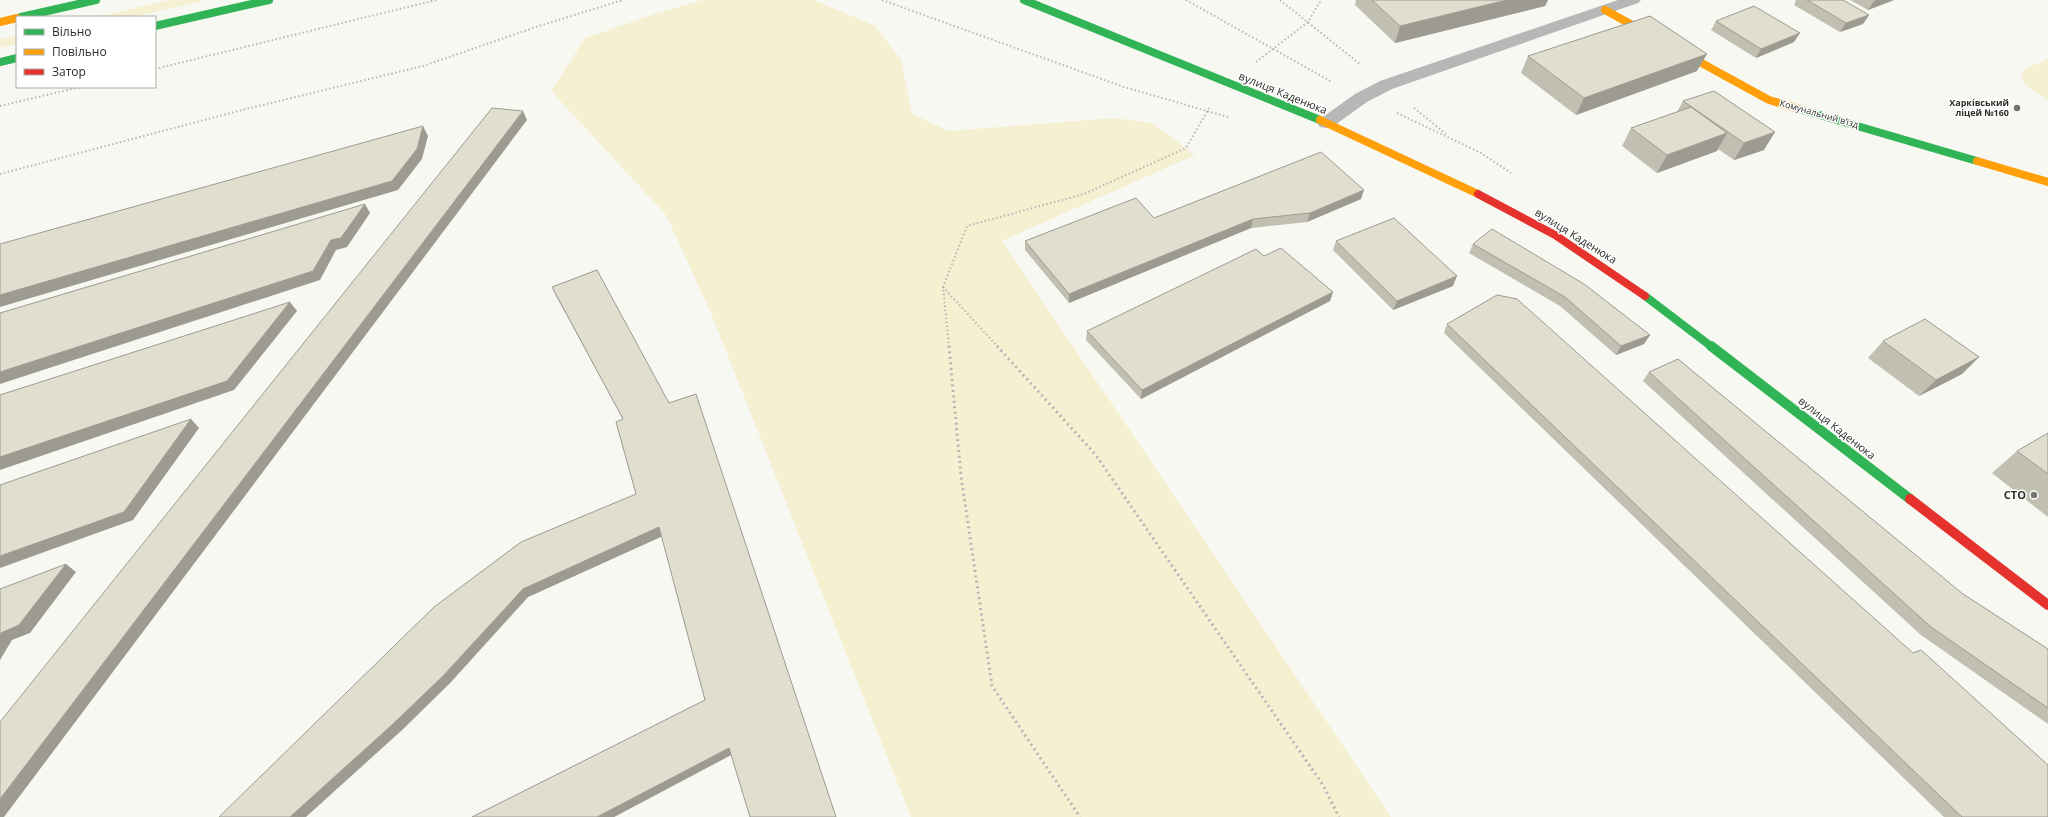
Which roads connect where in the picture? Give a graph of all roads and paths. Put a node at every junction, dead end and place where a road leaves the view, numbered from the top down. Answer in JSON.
{"nodes":[{"id":1,"x":96,"y":0,"type":"edge"},
{"id":2,"x":269,"y":0,"type":"edge"},
{"id":3,"x":436,"y":0,"type":"edge"},
{"id":4,"x":623,"y":0,"type":"edge"},
{"id":5,"x":882,"y":0,"type":"edge"},
{"id":6,"x":1024,"y":0,"type":"edge"},
{"id":7,"x":1321,"y":0,"type":"edge"},
{"id":8,"x":1633,"y":0,"type":"edge"},
{"id":9,"x":1605,"y":10,"type":"junction"},
{"id":10,"x":25,"y":16,"type":"edge"},
{"id":11,"x":16,"y":18,"type":"edge"},
{"id":12,"x":0,"y":22,"type":"edge"},
{"id":13,"x":156,"y":26,"type":"edge"},
{"id":14,"x":16,"y":58,"type":"edge"},
{"id":15,"x":0,"y":62,"type":"edge"},
{"id":16,"x":156,"y":70,"type":"edge"},
{"id":17,"x":1230,"y":85,"type":"junction"},
{"id":18,"x":76,"y":88,"type":"edge"},
{"id":19,"x":0,"y":106,"type":"edge"},
{"id":20,"x":1206,"y":112,"type":"junction"},
{"id":21,"x":1228,"y":118,"type":"dead end"},
{"id":22,"x":1326,"y":123,"type":"junction"},
{"id":23,"x":0,"y":174,"type":"edge"},
{"id":24,"x":2048,"y":182,"type":"edge"},
{"id":25,"x":943,"y":287,"type":"junction"},
{"id":26,"x":2048,"y":605,"type":"edge"},
{"id":27,"x":1080,"y":817,"type":"edge"},
{"id":28,"x":1338,"y":817,"type":"edge"}],
"edges":[{"from":1,"to":10,"type":"street"},
{"from":2,"to":13,"type":"street"},
{"from":3,"to":16,"type":"path"},
{"from":4,"to":23,"type":"path"},
{"from":5,"to":20,"type":"path"},
{"from":6,"to":17,"type":"street","name":"вулиця Каденюка"},
{"from":7,"to":17,"type":"path"},
{"from":8,"to":9,"type":"street"},
{"from":9,"to":22,"type":"street"},
{"from":9,"to":24,"type":"street","name":"Комунальний в’їзд"},
{"from":11,"to":12,"type":"street"},
{"from":14,"to":15,"type":"street"},
{"from":17,"to":20,"type":"path"},
{"from":17,"to":22,"type":"street","name":"вулиця Каденюка"},
{"from":18,"to":19,"type":"path"},
{"from":20,"to":21,"type":"path"},
{"from":20,"to":25,"type":"path"},
{"from":22,"to":26,"type":"street","name":"вулиця Каденюка"},
{"from":25,"to":27,"type":"path"},
{"from":25,"to":28,"type":"path"}]}
